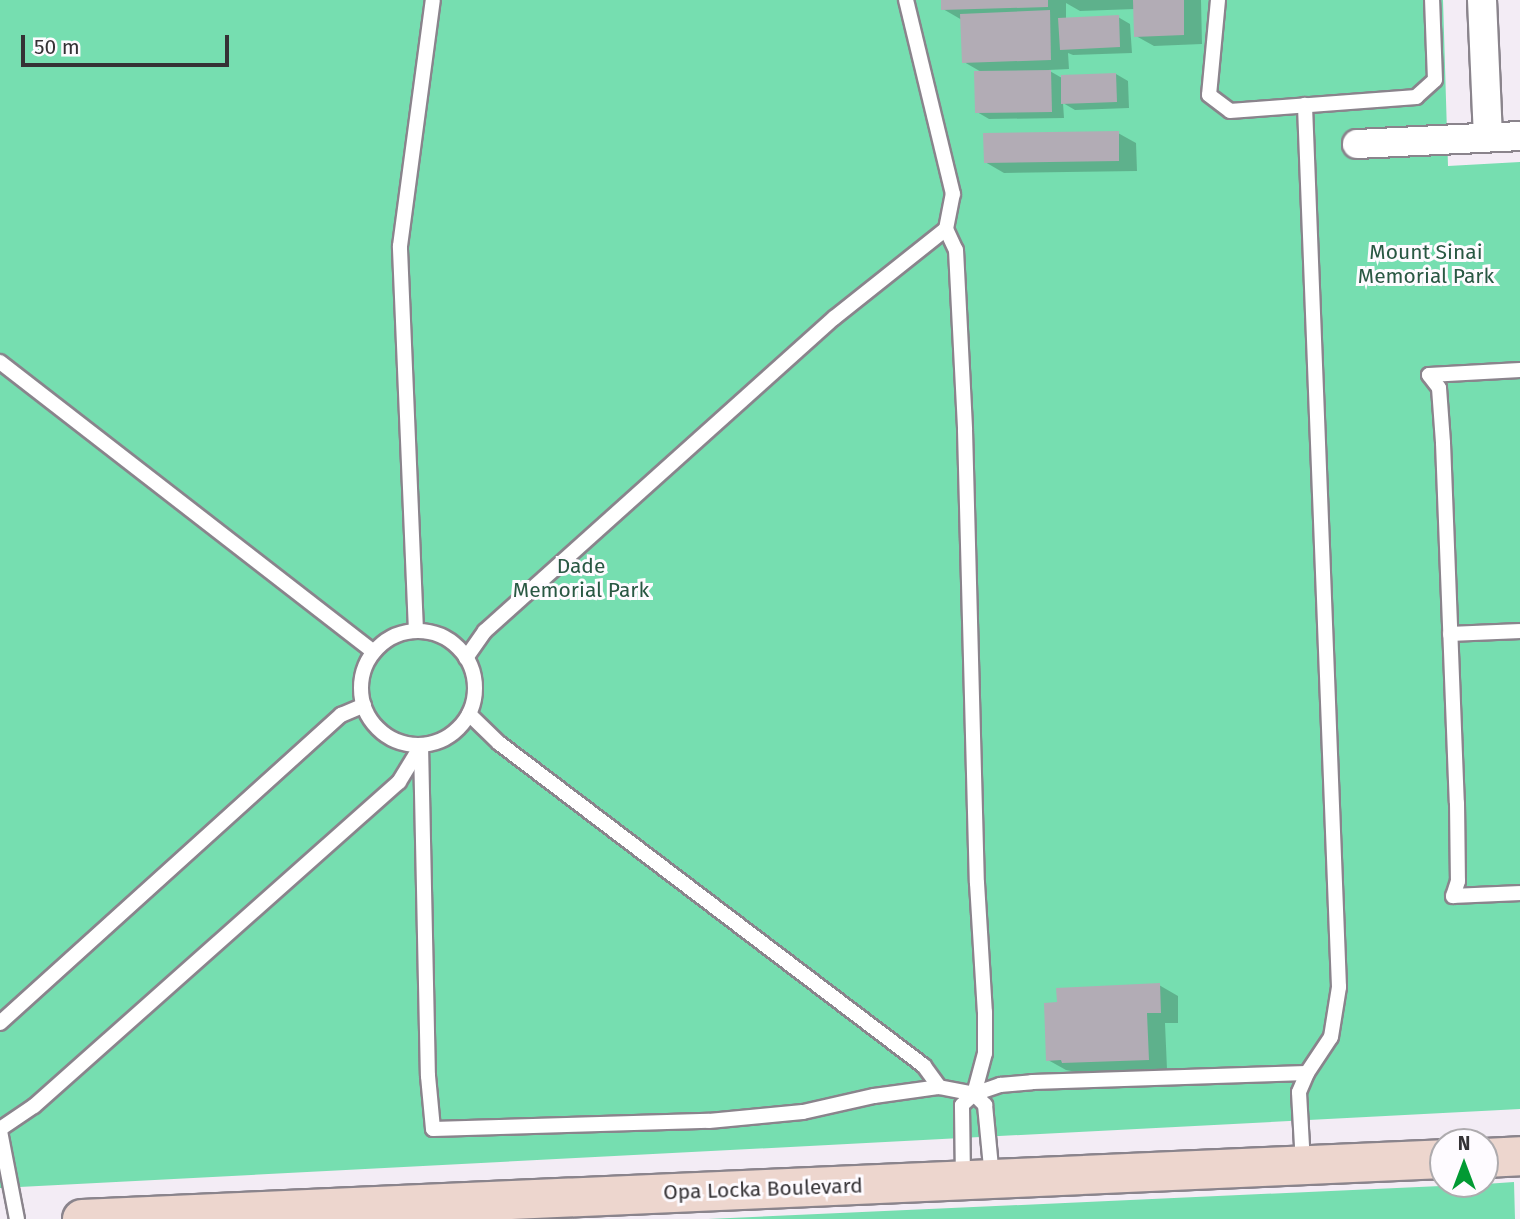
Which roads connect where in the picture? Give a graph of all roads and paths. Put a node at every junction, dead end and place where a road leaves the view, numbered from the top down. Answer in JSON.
{"nodes":[{"id":1,"x":433,"y":0,"type":"edge"},
{"id":2,"x":906,"y":0,"type":"edge"},
{"id":3,"x":1218,"y":0,"type":"edge"},
{"id":4,"x":1432,"y":0,"type":"edge"},
{"id":5,"x":1482,"y":0,"type":"edge"},
{"id":6,"x":1305,"y":105,"type":"junction"},
{"id":7,"x":1520,"y":136,"type":"edge"},
{"id":8,"x":1488,"y":137,"type":"junction"},
{"id":9,"x":1357,"y":144,"type":"dead end"},
{"id":10,"x":946,"y":229,"type":"junction"},
{"id":11,"x":0,"y":362,"type":"edge"},
{"id":12,"x":1520,"y":370,"type":"edge"},
{"id":13,"x":416,"y":631,"type":"junction"},
{"id":14,"x":1520,"y":632,"type":"edge"},
{"id":15,"x":1450,"y":634,"type":"junction"},
{"id":16,"x":374,"y":652,"type":"junction"},
{"id":17,"x":466,"y":658,"type":"junction"},
{"id":18,"x":364,"y":705,"type":"junction"},
{"id":19,"x":469,"y":714,"type":"junction"},
{"id":20,"x":421,"y":745,"type":"junction"},
{"id":21,"x":1520,"y":893,"type":"edge"},
{"id":22,"x":0,"y":1023,"type":"edge"},
{"id":23,"x":1307,"y":1073,"type":"junction"},
{"id":24,"x":939,"y":1087,"type":"junction"},
{"id":25,"x":974,"y":1094,"type":"junction"},
{"id":26,"x":0,"y":1130,"type":"edge"},
{"id":27,"x":1520,"y":1156,"type":"edge"},
{"id":28,"x":1499,"y":1157,"type":"edge"},
{"id":29,"x":1429,"y":1160,"type":"edge"},
{"id":30,"x":1303,"y":1165,"type":"junction"},
{"id":31,"x":977,"y":1180,"type":"junction"},
{"id":32,"x":141,"y":1218,"type":"edge"},
{"id":33,"x":17,"y":1219,"type":"edge"},
{"id":34,"x":82,"y":1219,"type":"edge"}],
"edges":[{"from":1,"to":13,"type":"lane"},
{"from":2,"to":10,"type":"lane"},
{"from":3,"to":6,"type":"lane"},
{"from":4,"to":6,"type":"lane"},
{"from":5,"to":8,"type":"street"},
{"from":6,"to":23,"type":"lane"},
{"from":7,"to":8,"type":"street"},
{"from":8,"to":9,"type":"street"},
{"from":10,"to":17,"type":"lane"},
{"from":10,"to":25,"type":"lane"},
{"from":11,"to":16,"type":"lane"},
{"from":12,"to":15,"type":"lane"},
{"from":13,"to":16,"type":"lane"},
{"from":13,"to":17,"type":"lane"},
{"from":14,"to":15,"type":"lane"},
{"from":15,"to":21,"type":"lane"},
{"from":16,"to":18,"type":"lane"},
{"from":17,"to":19,"type":"lane"},
{"from":18,"to":20,"type":"lane"},
{"from":18,"to":22,"type":"lane"},
{"from":19,"to":20,"type":"lane"},
{"from":19,"to":24,"type":"lane"},
{"from":20,"to":24,"type":"lane"},
{"from":20,"to":26,"type":"lane"},
{"from":23,"to":25,"type":"lane"},
{"from":23,"to":30,"type":"lane"},
{"from":24,"to":25,"type":"lane"},
{"from":25,"to":31,"type":"lane"},
{"from":25,"to":31,"type":"lane"},
{"from":26,"to":33,"type":"lane"},
{"from":27,"to":28,"type":"main road"},
{"from":29,"to":30,"type":"main road","name":"Opa Locka Boulevard"},
{"from":30,"to":31,"type":"main road","name":"Opa Locka Boulevard"},
{"from":31,"to":32,"type":"main road","name":"Opa Locka Boulevard"},
{"from":32,"to":34,"type":"main road","name":"Opa Locka Boulevard"}]}
